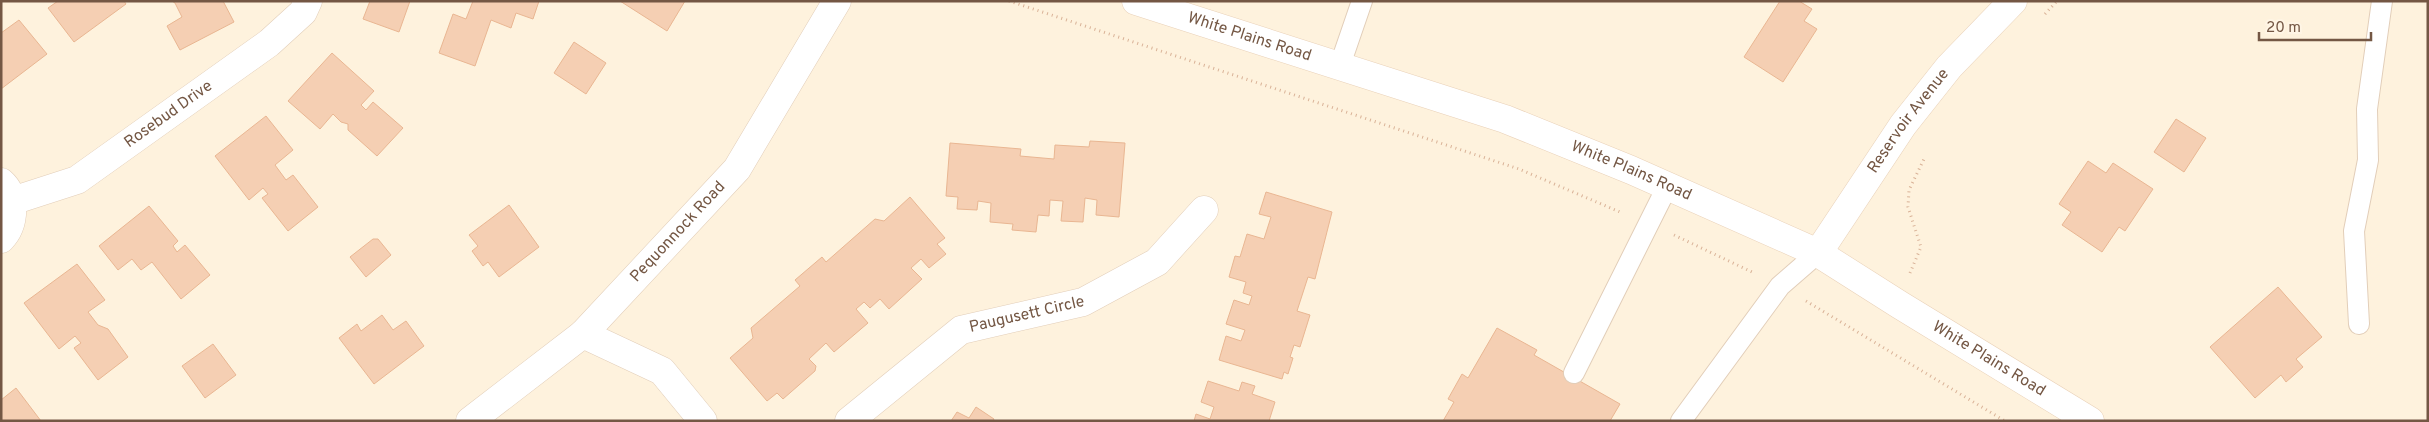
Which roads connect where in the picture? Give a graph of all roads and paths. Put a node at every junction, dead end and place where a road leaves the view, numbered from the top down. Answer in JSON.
{"nodes":[{"id":1,"x":308,"y":1,"type":"edge"},
{"id":2,"x":837,"y":1,"type":"edge"},
{"id":3,"x":1009,"y":1,"type":"edge"},
{"id":4,"x":1136,"y":1,"type":"edge"},
{"id":5,"x":1362,"y":1,"type":"edge"},
{"id":6,"x":2012,"y":1,"type":"edge"},
{"id":7,"x":2057,"y":1,"type":"edge"},
{"id":8,"x":2382,"y":1,"type":"edge"},
{"id":9,"x":2044,"y":15,"type":"dead end"},
{"id":10,"x":1340,"y":68,"type":"junction"},
{"id":11,"x":1929,"y":150,"type":"dead end"},
{"id":12,"x":1667,"y":187,"type":"junction"},
{"id":13,"x":6,"y":192,"type":"edge"},
{"id":14,"x":1204,"y":210,"type":"dead end"},
{"id":15,"x":1648,"y":223,"type":"junction"},
{"id":16,"x":1,"y":240,"type":"edge"},
{"id":17,"x":1918,"y":251,"type":"dead end"},
{"id":18,"x":1818,"y":252,"type":"junction"},
{"id":19,"x":1780,"y":286,"type":"junction"},
{"id":20,"x":2359,"y":324,"type":"dead end"},
{"id":21,"x":583,"y":334,"type":"junction"},
{"id":22,"x":1888,"y":342,"type":"dead end"},
{"id":23,"x":1886,"y":347,"type":"junction"},
{"id":24,"x":1574,"y":373,"type":"dead end"},
{"id":25,"x":470,"y":421,"type":"edge"},
{"id":26,"x":703,"y":421,"type":"edge"},
{"id":27,"x":849,"y":421,"type":"edge"},
{"id":28,"x":1681,"y":421,"type":"edge"},
{"id":29,"x":2005,"y":421,"type":"edge"},
{"id":30,"x":2090,"y":421,"type":"edge"}],
"edges":[{"from":1,"to":13,"type":"street","name":"Rosebud Drive"},
{"from":2,"to":21,"type":"street","name":"Pequonnock Road"},
{"from":3,"to":15,"type":"path"},
{"from":4,"to":10,"type":"street","name":"White Plains Road"},
{"from":5,"to":10,"type":"lane"},
{"from":6,"to":18,"type":"street","name":"Reservoir Avenue"},
{"from":7,"to":9,"type":"path"},
{"from":8,"to":20,"type":"lane"},
{"from":10,"to":12,"type":"street","name":"White Plains Road"},
{"from":11,"to":17,"type":"path"},
{"from":12,"to":15,"type":"lane"},
{"from":12,"to":18,"type":"street","name":"White Plains Road"},
{"from":13,"to":16,"type":"street","name":"Rosebud Drive"},
{"from":14,"to":27,"type":"street","name":"Paugusett Circle"},
{"from":15,"to":19,"type":"path"},
{"from":15,"to":24,"type":"lane"},
{"from":18,"to":19,"type":"lane"},
{"from":18,"to":30,"type":"street","name":"White Plains Road"},
{"from":19,"to":23,"type":"path"},
{"from":19,"to":28,"type":"lane"},
{"from":21,"to":25,"type":"street","name":"Pequonnock Road"},
{"from":21,"to":26,"type":"street"},
{"from":22,"to":23,"type":"path"},
{"from":23,"to":29,"type":"path"}]}
